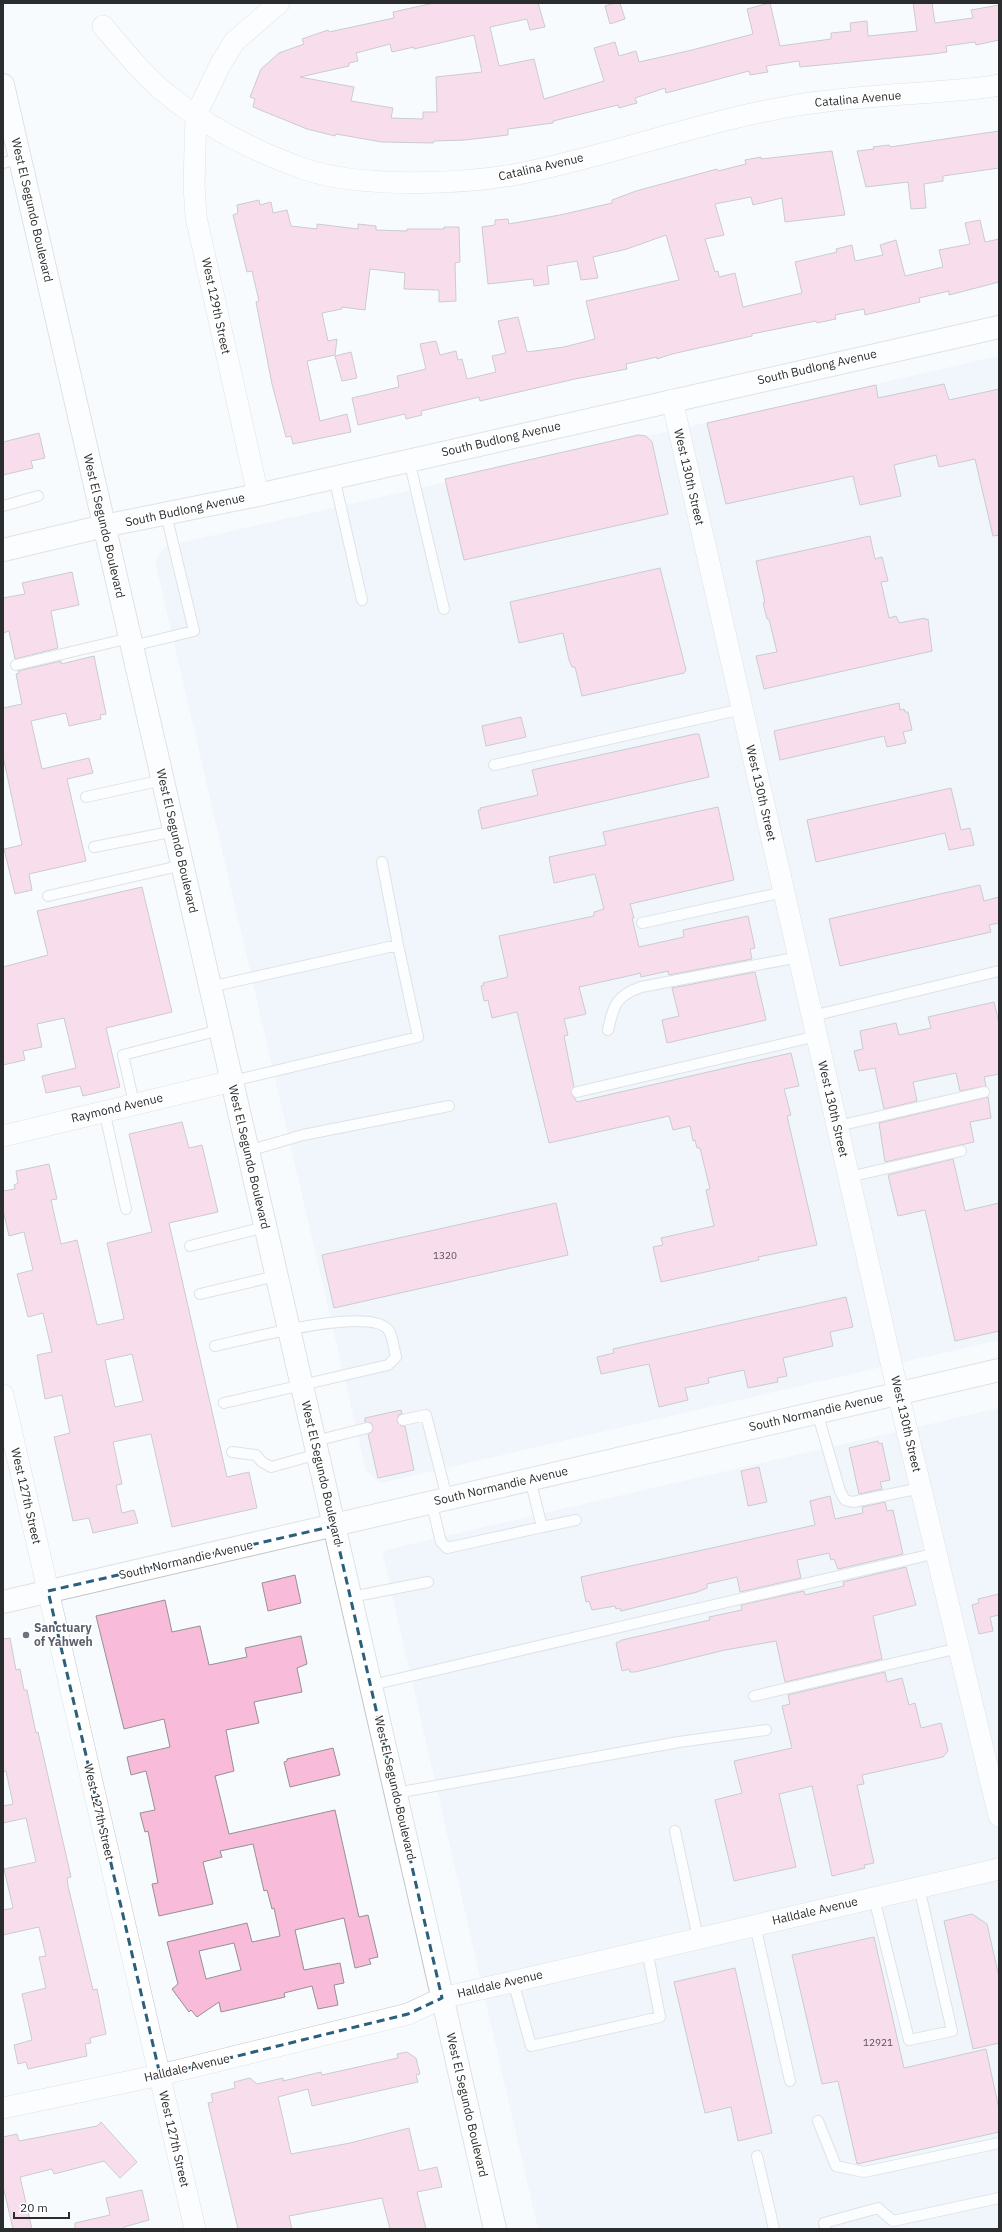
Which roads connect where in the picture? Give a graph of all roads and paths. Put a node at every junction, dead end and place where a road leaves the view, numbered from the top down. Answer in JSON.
{"nodes":[{"id":1,"x":279,"y":3,"type":"edge"},
{"id":2,"x":103,"y":26,"type":"dead end"},
{"id":3,"x":3,"y":86,"type":"edge"},
{"id":4,"x":999,"y":86,"type":"edge"},
{"id":5,"x":196,"y":115,"type":"junction"},
{"id":6,"x":11,"y":161,"type":"edge"},
{"id":7,"x":999,"y":327,"type":"edge"},
{"id":8,"x":672,"y":400,"type":"junction"},
{"id":9,"x":409,"y":460,"type":"junction"},
{"id":10,"x":334,"y":477,"type":"junction"},
{"id":11,"x":258,"y":495,"type":"junction"},
{"id":12,"x":38,"y":496,"type":"dead end"},
{"id":13,"x":3,"y":506,"type":"edge"},
{"id":14,"x":166,"y":514,"type":"junction"},
{"id":15,"x":104,"y":526,"type":"junction"},
{"id":16,"x":3,"y":550,"type":"edge"},
{"id":17,"x":362,"y":600,"type":"dead end"},
{"id":18,"x":444,"y":609,"type":"dead end"},
{"id":19,"x":131,"y":642,"type":"junction"},
{"id":20,"x":16,"y":665,"type":"dead end"},
{"id":21,"x":742,"y":708,"type":"junction"},
{"id":22,"x":494,"y":765,"type":"dead end"},
{"id":23,"x":163,"y":780,"type":"junction"},
{"id":24,"x":86,"y":797,"type":"dead end"},
{"id":25,"x":175,"y":831,"type":"junction"},
{"id":26,"x":94,"y":847,"type":"dead end"},
{"id":27,"x":382,"y":862,"type":"dead end"},
{"id":28,"x":183,"y":865,"type":"junction"},
{"id":29,"x":784,"y":892,"type":"junction"},
{"id":30,"x":48,"y":896,"type":"dead end"},
{"id":31,"x":642,"y":923,"type":"dead end"},
{"id":32,"x":398,"y":945,"type":"junction"},
{"id":33,"x":799,"y":957,"type":"junction"},
{"id":34,"x":999,"y":970,"type":"edge"},
{"id":35,"x":210,"y":987,"type":"junction"},
{"id":36,"x":814,"y":1026,"type":"junction"},
{"id":37,"x":220,"y":1030,"type":"junction"},
{"id":38,"x":608,"y":1030,"type":"dead end"},
{"id":39,"x":232,"y":1081,"type":"junction"},
{"id":40,"x":577,"y":1092,"type":"dead end"},
{"id":41,"x":984,"y":1092,"type":"dead end"},
{"id":42,"x":134,"y":1103,"type":"junction"},
{"id":43,"x":449,"y":1106,"type":"dead end"},
{"id":44,"x":104,"y":1110,"type":"junction"},
{"id":45,"x":838,"y":1126,"type":"junction"},
{"id":46,"x":3,"y":1136,"type":"edge"},
{"id":47,"x":961,"y":1150,"type":"dead end"},
{"id":48,"x":248,"y":1151,"type":"junction"},
{"id":49,"x":849,"y":1177,"type":"junction"},
{"id":50,"x":126,"y":1209,"type":"dead end"},
{"id":51,"x":265,"y":1227,"type":"junction"},
{"id":52,"x":190,"y":1246,"type":"dead end"},
{"id":53,"x":276,"y":1276,"type":"junction"},
{"id":54,"x":200,"y":1294,"type":"dead end"},
{"id":55,"x":289,"y":1330,"type":"junction"},
{"id":56,"x":215,"y":1346,"type":"dead end"},
{"id":57,"x":999,"y":1370,"type":"edge"},
{"id":58,"x":301,"y":1385,"type":"junction"},
{"id":59,"x":898,"y":1393,"type":"junction"},
{"id":60,"x":3,"y":1395,"type":"edge"},
{"id":61,"x":224,"y":1404,"type":"dead end"},
{"id":62,"x":816,"y":1412,"type":"junction"},
{"id":63,"x":404,"y":1420,"type":"dead end"},
{"id":64,"x":367,"y":1428,"type":"dead end"},
{"id":65,"x":316,"y":1448,"type":"junction"},
{"id":66,"x":232,"y":1452,"type":"dead end"},
{"id":67,"x":530,"y":1479,"type":"junction"},
{"id":68,"x":921,"y":1488,"type":"junction"},
{"id":69,"x":439,"y":1500,"type":"junction"},
{"id":70,"x":576,"y":1520,"type":"dead end"},
{"id":71,"x":334,"y":1526,"type":"junction"},
{"id":72,"x":542,"y":1527,"type":"junction"},
{"id":73,"x":937,"y":1553,"type":"junction"},
{"id":74,"x":428,"y":1582,"type":"dead end"},
{"id":75,"x":48,"y":1591,"type":"junction"},
{"id":76,"x":351,"y":1597,"type":"junction"},
{"id":77,"x":3,"y":1602,"type":"edge"},
{"id":78,"x":959,"y":1648,"type":"junction"},
{"id":79,"x":372,"y":1685,"type":"junction"},
{"id":80,"x":754,"y":1696,"type":"dead end"},
{"id":81,"x":766,"y":1730,"type":"dead end"},
{"id":82,"x":396,"y":1793,"type":"junction"},
{"id":83,"x":999,"y":1816,"type":"edge"},
{"id":84,"x":675,"y":1831,"type":"dead end"},
{"id":85,"x":999,"y":1869,"type":"edge"},
{"id":86,"x":919,"y":1887,"type":"junction"},
{"id":87,"x":874,"y":1898,"type":"junction"},
{"id":88,"x":755,"y":1926,"type":"junction"},
{"id":89,"x":698,"y":1938,"type":"junction"},
{"id":90,"x":647,"y":1950,"type":"junction"},
{"id":91,"x":513,"y":1981,"type":"junction"},
{"id":92,"x":442,"y":1998,"type":"junction"},
{"id":93,"x":160,"y":2075,"type":"junction"},
{"id":94,"x":790,"y":2081,"type":"dead end"},
{"id":95,"x":3,"y":2108,"type":"edge"},
{"id":96,"x":818,"y":2121,"type":"dead end"},
{"id":97,"x":999,"y":2143,"type":"edge"},
{"id":98,"x":757,"y":2156,"type":"dead end"},
{"id":99,"x":999,"y":2198,"type":"edge"},
{"id":100,"x":195,"y":2229,"type":"edge"},
{"id":101,"x":495,"y":2229,"type":"edge"},
{"id":102,"x":774,"y":2229,"type":"edge"},
{"id":103,"x":826,"y":2229,"type":"edge"}],
"edges":[{"from":1,"to":5,"type":"street"},
{"from":2,"to":5,"type":"street","name":"Catalina Avenue"},
{"from":3,"to":6,"type":"main road","name":"West El Segundo Boulevard"},
{"from":4,"to":5,"type":"street","name":"Catalina Avenue"},
{"from":5,"to":11,"type":"street","name":"West 129th Street"},
{"from":6,"to":15,"type":"main road","name":"West El Segundo Boulevard"},
{"from":7,"to":8,"type":"main road","name":"South Budlong Avenue"},
{"from":8,"to":9,"type":"main road","name":"South Budlong Avenue"},
{"from":8,"to":21,"type":"street","name":"West 130th Street"},
{"from":9,"to":10,"type":"main road","name":"South Budlong Avenue"},
{"from":9,"to":18,"type":"lane"},
{"from":10,"to":11,"type":"main road","name":"South Budlong Avenue"},
{"from":10,"to":17,"type":"lane"},
{"from":11,"to":14,"type":"main road","name":"South Budlong Avenue"},
{"from":12,"to":13,"type":"lane"},
{"from":14,"to":15,"type":"main road","name":"South Budlong Avenue"},
{"from":14,"to":19,"type":"lane"},
{"from":15,"to":16,"type":"main road","name":"South Budlong Avenue"},
{"from":15,"to":19,"type":"main road","name":"West El Segundo Boulevard"},
{"from":19,"to":20,"type":"lane"},
{"from":19,"to":23,"type":"main road","name":"West El Segundo Boulevard"},
{"from":21,"to":22,"type":"lane"},
{"from":21,"to":29,"type":"street","name":"West 130th Street"},
{"from":23,"to":24,"type":"lane"},
{"from":23,"to":25,"type":"main road","name":"West El Segundo Boulevard"},
{"from":25,"to":26,"type":"lane"},
{"from":25,"to":28,"type":"main road","name":"West El Segundo Boulevard"},
{"from":27,"to":32,"type":"lane"},
{"from":28,"to":30,"type":"lane"},
{"from":28,"to":35,"type":"main road","name":"West El Segundo Boulevard"},
{"from":29,"to":31,"type":"lane"},
{"from":29,"to":33,"type":"street","name":"West 130th Street"},
{"from":32,"to":35,"type":"lane"},
{"from":32,"to":39,"type":"lane"},
{"from":33,"to":36,"type":"street","name":"West 130th Street"},
{"from":33,"to":38,"type":"lane"},
{"from":34,"to":36,"type":"lane"},
{"from":35,"to":37,"type":"main road","name":"West El Segundo Boulevard"},
{"from":36,"to":40,"type":"lane"},
{"from":36,"to":45,"type":"street","name":"West 130th Street"},
{"from":37,"to":39,"type":"main road","name":"West El Segundo Boulevard"},
{"from":37,"to":42,"type":"lane"},
{"from":39,"to":42,"type":"street","name":"Raymond Avenue"},
{"from":39,"to":48,"type":"main road","name":"West El Segundo Boulevard"},
{"from":41,"to":45,"type":"lane"},
{"from":42,"to":44,"type":"street","name":"Raymond Avenue"},
{"from":43,"to":48,"type":"lane"},
{"from":44,"to":46,"type":"street","name":"Raymond Avenue"},
{"from":44,"to":50,"type":"lane"},
{"from":45,"to":49,"type":"street","name":"West 130th Street"},
{"from":47,"to":49,"type":"lane"},
{"from":48,"to":51,"type":"main road","name":"West El Segundo Boulevard"},
{"from":49,"to":59,"type":"street","name":"West 130th Street"},
{"from":51,"to":52,"type":"lane"},
{"from":51,"to":53,"type":"main road","name":"West El Segundo Boulevard"},
{"from":53,"to":54,"type":"lane"},
{"from":53,"to":55,"type":"main road","name":"West El Segundo Boulevard"},
{"from":55,"to":56,"type":"lane"},
{"from":55,"to":58,"type":"main road","name":"West El Segundo Boulevard"},
{"from":55,"to":58,"type":"lane"},
{"from":57,"to":59,"type":"main road","name":"South Normandie Avenue"},
{"from":58,"to":61,"type":"lane"},
{"from":58,"to":65,"type":"main road","name":"West El Segundo Boulevard"},
{"from":59,"to":62,"type":"main road","name":"South Normandie Avenue"},
{"from":59,"to":68,"type":"street","name":"West 130th Street"},
{"from":60,"to":75,"type":"street","name":"West 127th Street"},
{"from":62,"to":67,"type":"main road","name":"South Normandie Avenue"},
{"from":62,"to":68,"type":"lane"},
{"from":63,"to":69,"type":"lane"},
{"from":64,"to":65,"type":"lane"},
{"from":65,"to":66,"type":"lane"},
{"from":65,"to":71,"type":"main road","name":"West El Segundo Boulevard"},
{"from":67,"to":69,"type":"main road","name":"South Normandie Avenue"},
{"from":67,"to":72,"type":"lane"},
{"from":68,"to":73,"type":"street","name":"West 130th Street"},
{"from":69,"to":71,"type":"main road","name":"South Normandie Avenue"},
{"from":69,"to":72,"type":"lane"},
{"from":70,"to":72,"type":"lane"},
{"from":71,"to":75,"type":"main road","name":"South Normandie Avenue"},
{"from":71,"to":76,"type":"main road","name":"West El Segundo Boulevard"},
{"from":73,"to":78,"type":"street","name":"West 130th Street"},
{"from":73,"to":79,"type":"lane"},
{"from":74,"to":76,"type":"lane"},
{"from":75,"to":77,"type":"main road","name":"South Normandie Avenue"},
{"from":75,"to":93,"type":"street","name":"West 127th Street"},
{"from":76,"to":79,"type":"main road","name":"West El Segundo Boulevard"},
{"from":78,"to":80,"type":"lane"},
{"from":78,"to":83,"type":"street","name":"West 130th Street"},
{"from":79,"to":82,"type":"main road","name":"West El Segundo Boulevard"},
{"from":81,"to":82,"type":"lane"},
{"from":82,"to":92,"type":"main road","name":"West El Segundo Boulevard"},
{"from":84,"to":89,"type":"lane"},
{"from":85,"to":86,"type":"street","name":"Halldale Avenue"},
{"from":86,"to":87,"type":"street","name":"Halldale Avenue"},
{"from":86,"to":87,"type":"lane"},
{"from":87,"to":88,"type":"street","name":"Halldale Avenue"},
{"from":88,"to":89,"type":"street","name":"Halldale Avenue"},
{"from":88,"to":94,"type":"lane"},
{"from":89,"to":90,"type":"street","name":"Halldale Avenue"},
{"from":90,"to":91,"type":"street","name":"Halldale Avenue"},
{"from":90,"to":91,"type":"lane"},
{"from":91,"to":92,"type":"street","name":"Halldale Avenue"},
{"from":92,"to":93,"type":"street","name":"Halldale Avenue"},
{"from":92,"to":101,"type":"main road","name":"West El Segundo Boulevard"},
{"from":93,"to":95,"type":"street","name":"Halldale Avenue"},
{"from":93,"to":100,"type":"street","name":"West 127th Street"},
{"from":96,"to":97,"type":"lane"},
{"from":98,"to":102,"type":"lane"},
{"from":99,"to":103,"type":"lane"}]}
